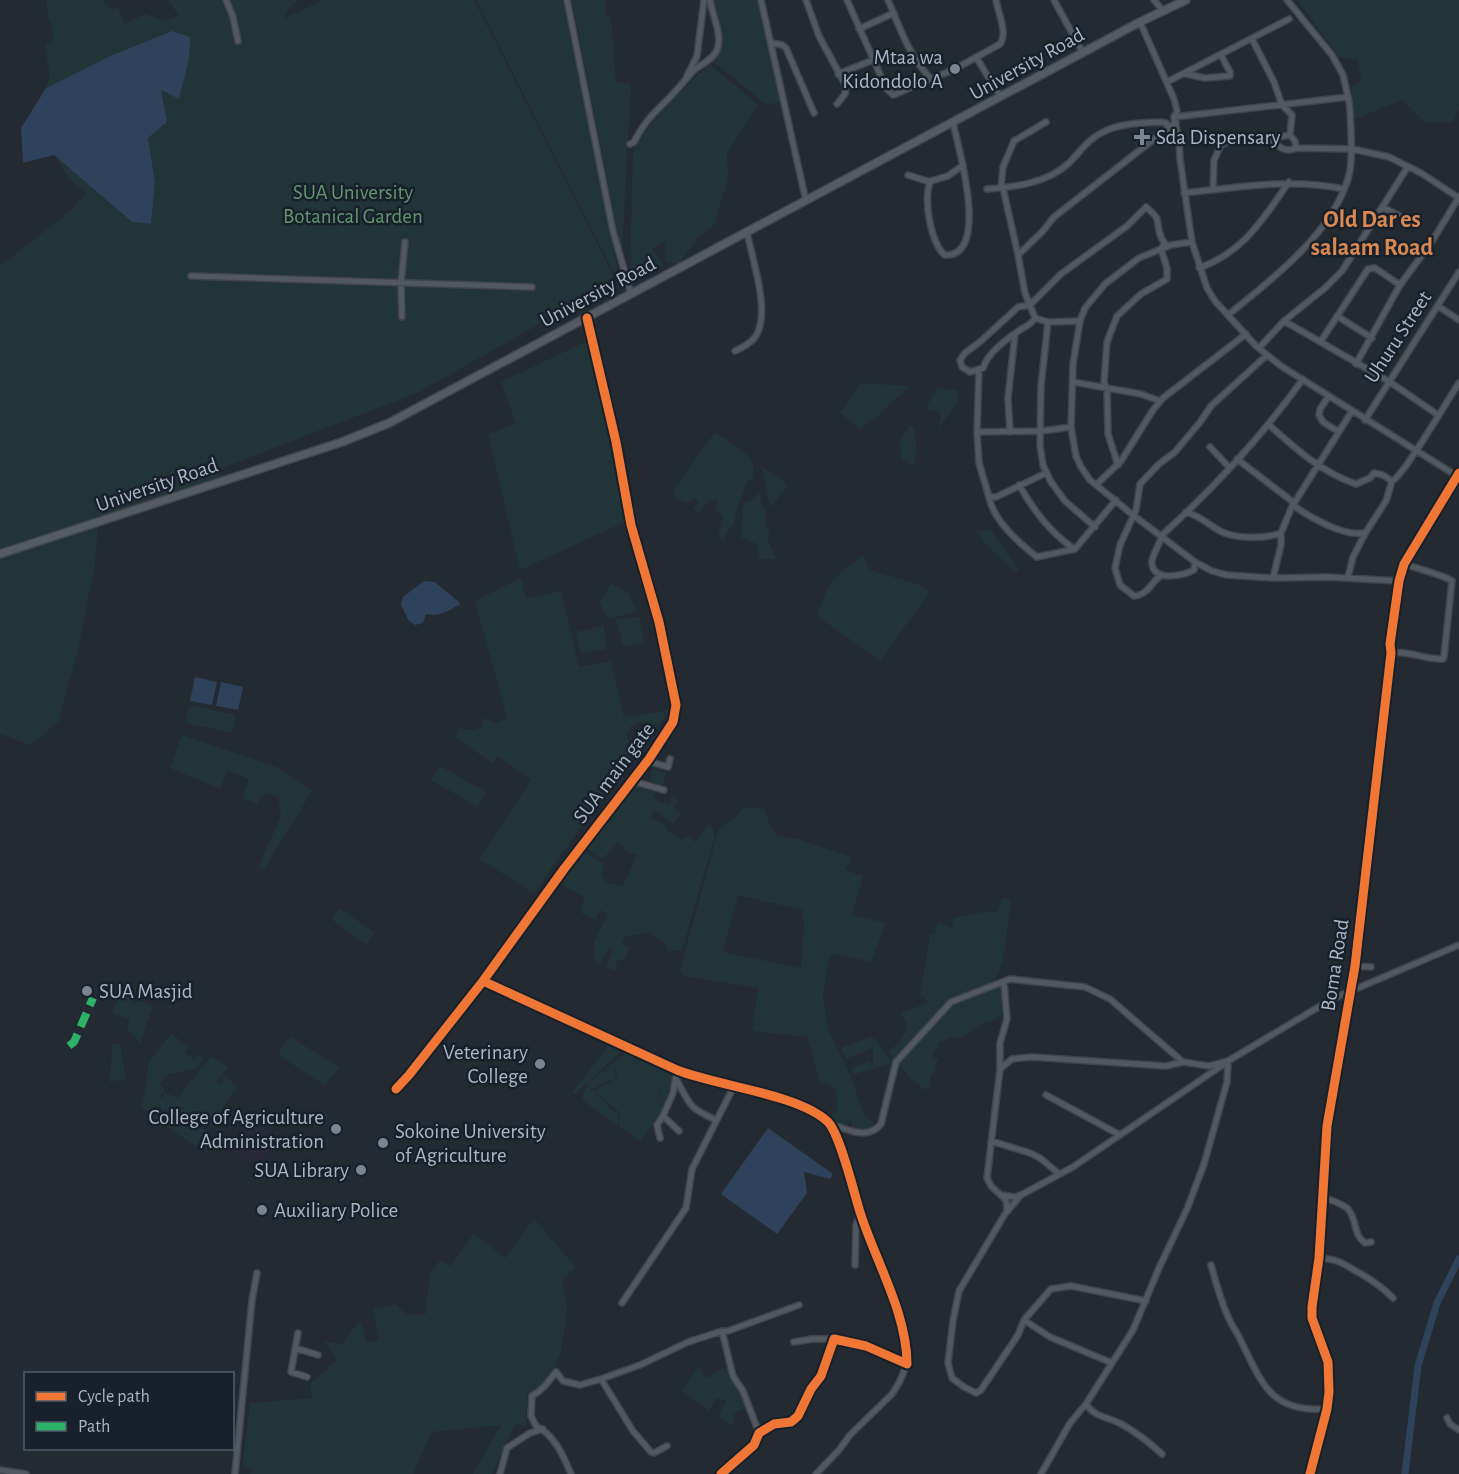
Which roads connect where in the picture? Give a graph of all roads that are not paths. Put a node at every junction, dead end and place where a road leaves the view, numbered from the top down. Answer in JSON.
{"nodes":[{"id":1,"x":226,"y":0,"type":"edge"},
{"id":2,"x":567,"y":0,"type":"edge"},
{"id":3,"x":704,"y":0,"type":"edge"},
{"id":4,"x":710,"y":0,"type":"edge"},
{"id":5,"x":761,"y":0,"type":"edge"},
{"id":6,"x":806,"y":0,"type":"edge"},
{"id":7,"x":847,"y":0,"type":"edge"},
{"id":8,"x":888,"y":0,"type":"edge"},
{"id":9,"x":996,"y":0,"type":"edge"},
{"id":10,"x":1054,"y":0,"type":"edge"},
{"id":11,"x":1154,"y":0,"type":"edge"},
{"id":12,"x":1186,"y":0,"type":"edge"},
{"id":13,"x":1287,"y":0,"type":"edge"},
{"id":14,"x":1163,"y":11,"type":"junction"},
{"id":15,"x":894,"y":13,"type":"junction"},
{"id":16,"x":1288,"y":19,"type":"dead end"},
{"id":17,"x":1140,"y":22,"type":"junction"},
{"id":18,"x":859,"y":28,"type":"junction"},
{"id":19,"x":1252,"y":39,"type":"junction"},
{"id":20,"x":238,"y":41,"type":"dead end"},
{"id":21,"x":772,"y":43,"type":"junction"},
{"id":22,"x":1083,"y":53,"type":"junction"},
{"id":23,"x":1221,"y":55,"type":"junction"},
{"id":24,"x":975,"y":57,"type":"junction"},
{"id":25,"x":873,"y":60,"type":"junction"},
{"id":26,"x":838,"y":74,"type":"junction"},
{"id":27,"x":1186,"y":74,"type":"junction"},
{"id":28,"x":687,"y":78,"type":"junction"},
{"id":29,"x":931,"y":79,"type":"junction"},
{"id":30,"x":1167,"y":82,"type":"junction"},
{"id":31,"x":1000,"y":96,"type":"junction"},
{"id":32,"x":1348,"y":97,"type":"junction"},
{"id":33,"x":837,"y":104,"type":"dead end"},
{"id":34,"x":1282,"y":105,"type":"junction"},
{"id":35,"x":814,"y":113,"type":"dead end"},
{"id":36,"x":1175,"y":120,"type":"junction"},
{"id":37,"x":1046,"y":122,"type":"dead end"},
{"id":38,"x":953,"y":123,"type":"junction"},
{"id":39,"x":1169,"y":128,"type":"junction"},
{"id":40,"x":1290,"y":135,"type":"junction"},
{"id":41,"x":1269,"y":138,"type":"junction"},
{"id":42,"x":630,"y":144,"type":"dead end"},
{"id":43,"x":1296,"y":148,"type":"junction"},
{"id":44,"x":1352,"y":149,"type":"junction"},
{"id":45,"x":963,"y":165,"type":"junction"},
{"id":46,"x":1407,"y":168,"type":"junction"},
{"id":47,"x":908,"y":175,"type":"dead end"},
{"id":48,"x":930,"y":182,"type":"junction"},
{"id":49,"x":1289,"y":182,"type":"junction"},
{"id":50,"x":1002,"y":188,"type":"junction"},
{"id":51,"x":987,"y":189,"type":"dead end"},
{"id":52,"x":1344,"y":189,"type":"junction"},
{"id":53,"x":1214,"y":190,"type":"junction"},
{"id":54,"x":1184,"y":193,"type":"junction"},
{"id":55,"x":1459,"y":197,"type":"edge"},
{"id":56,"x":806,"y":201,"type":"junction"},
{"id":57,"x":1382,"y":207,"type":"junction"},
{"id":58,"x":1402,"y":218,"type":"dead end"},
{"id":59,"x":747,"y":232,"type":"junction"},
{"id":60,"x":405,"y":242,"type":"dead end"},
{"id":61,"x":1192,"y":242,"type":"junction"},
{"id":62,"x":1161,"y":249,"type":"junction"},
{"id":63,"x":1018,"y":255,"type":"junction"},
{"id":64,"x":1199,"y":268,"type":"junction"},
{"id":65,"x":1459,"y":272,"type":"edge"},
{"id":66,"x":191,"y":276,"type":"dead end"},
{"id":67,"x":401,"y":284,"type":"junction"},
{"id":68,"x":1400,"y":285,"type":"junction"},
{"id":69,"x":532,"y":287,"type":"dead end"},
{"id":70,"x":631,"y":294,"type":"junction"},
{"id":71,"x":1030,"y":305,"type":"junction"},
{"id":72,"x":1438,"y":306,"type":"junction"},
{"id":73,"x":1228,"y":315,"type":"junction"},
{"id":74,"x":1336,"y":316,"type":"junction"},
{"id":75,"x":402,"y":317,"type":"dead end"},
{"id":76,"x":587,"y":318,"type":"junction"},
{"id":77,"x":1035,"y":318,"type":"junction"},
{"id":78,"x":1459,"y":320,"type":"edge"},
{"id":79,"x":1080,"y":321,"type":"junction"},
{"id":80,"x":1284,"y":321,"type":"junction"},
{"id":81,"x":1047,"y":322,"type":"junction"},
{"id":82,"x":1015,"y":334,"type":"junction"},
{"id":83,"x":1246,"y":334,"type":"junction"},
{"id":84,"x":1372,"y":338,"type":"junction"},
{"id":85,"x":1321,"y":341,"type":"junction"},
{"id":86,"x":1259,"y":348,"type":"junction"},
{"id":87,"x":735,"y":351,"type":"dead end"},
{"id":88,"x":1267,"y":355,"type":"junction"},
{"id":89,"x":1356,"y":364,"type":"junction"},
{"id":90,"x":979,"y":369,"type":"junction"},
{"id":91,"x":1303,"y":379,"type":"junction"},
{"id":92,"x":1073,"y":382,"type":"junction"},
{"id":93,"x":1390,"y":382,"type":"junction"},
{"id":94,"x":1459,"y":383,"type":"edge"},
{"id":95,"x":1107,"y":389,"type":"junction"},
{"id":96,"x":1329,"y":396,"type":"junction"},
{"id":97,"x":1160,"y":401,"type":"junction"},
{"id":98,"x":1352,"y":411,"type":"junction"},
{"id":99,"x":1438,"y":415,"type":"junction"},
{"id":100,"x":1365,"y":420,"type":"junction"},
{"id":101,"x":1269,"y":425,"type":"junction"},
{"id":102,"x":1071,"y":427,"type":"junction"},
{"id":103,"x":1042,"y":431,"type":"junction"},
{"id":104,"x":977,"y":432,"type":"junction"},
{"id":105,"x":1010,"y":432,"type":"junction"},
{"id":106,"x":1339,"y":432,"type":"junction"},
{"id":107,"x":1210,"y":447,"type":"dead end"},
{"id":108,"x":1416,"y":452,"type":"junction"},
{"id":109,"x":1237,"y":459,"type":"junction"},
{"id":110,"x":1118,"y":465,"type":"junction"},
{"id":111,"x":1317,"y":465,"type":"junction"},
{"id":112,"x":1229,"y":467,"type":"junction"},
{"id":113,"x":1046,"y":473,"type":"junction"},
{"id":114,"x":1458,"y":474,"type":"edge"},
{"id":115,"x":1392,"y":481,"type":"junction"},
{"id":116,"x":1019,"y":485,"type":"junction"},
{"id":117,"x":1096,"y":485,"type":"junction"},
{"id":118,"x":989,"y":497,"type":"junction"},
{"id":119,"x":1116,"y":500,"type":"junction"},
{"id":120,"x":1293,"y":504,"type":"junction"},
{"id":121,"x":1186,"y":512,"type":"junction"},
{"id":122,"x":1133,"y":515,"type":"junction"},
{"id":123,"x":1095,"y":527,"type":"junction"},
{"id":124,"x":1281,"y":532,"type":"junction"},
{"id":125,"x":1366,"y":532,"type":"junction"},
{"id":126,"x":1354,"y":534,"type":"junction"},
{"id":127,"x":1161,"y":536,"type":"junction"},
{"id":128,"x":1360,"y":543,"type":"junction"},
{"id":129,"x":1075,"y":549,"type":"junction"},
{"id":130,"x":0,"y":554,"type":"edge"},
{"id":131,"x":1195,"y":562,"type":"junction"},
{"id":132,"x":1404,"y":564,"type":"junction"},
{"id":133,"x":1162,"y":575,"type":"junction"},
{"id":134,"x":1273,"y":578,"type":"junction"},
{"id":135,"x":1348,"y":578,"type":"junction"},
{"id":136,"x":1399,"y":581,"type":"junction"},
{"id":137,"x":1391,"y":653,"type":"junction"},
{"id":138,"x":670,"y":759,"type":"dead end"},
{"id":139,"x":647,"y":761,"type":"junction"},
{"id":140,"x":632,"y":781,"type":"junction"},
{"id":141,"x":664,"y":790,"type":"dead end"},
{"id":142,"x":1459,"y":945,"type":"edge"},
{"id":143,"x":1355,"y":966,"type":"junction"},
{"id":144,"x":1371,"y":967,"type":"dead end"},
{"id":145,"x":483,"y":981,"type":"junction"},
{"id":146,"x":1004,"y":982,"type":"junction"},
{"id":147,"x":1350,"y":992,"type":"junction"},
{"id":148,"x":1228,"y":1061,"type":"junction"},
{"id":149,"x":1183,"y":1062,"type":"junction"},
{"id":150,"x":1000,"y":1069,"type":"junction"},
{"id":151,"x":677,"y":1070,"type":"junction"},
{"id":152,"x":676,"y":1079,"type":"junction"},
{"id":153,"x":733,"y":1088,"type":"junction"},
{"id":154,"x":396,"y":1089,"type":"dead end"},
{"id":155,"x":1046,"y":1095,"type":"dead end"},
{"id":156,"x":663,"y":1116,"type":"junction"},
{"id":157,"x":716,"y":1120,"type":"junction"},
{"id":158,"x":829,"y":1123,"type":"junction"},
{"id":159,"x":679,"y":1131,"type":"dead end"},
{"id":160,"x":1120,"y":1135,"type":"junction"},
{"id":161,"x":660,"y":1138,"type":"dead end"},
{"id":162,"x":991,"y":1141,"type":"junction"},
{"id":163,"x":1058,"y":1173,"type":"junction"},
{"id":164,"x":1001,"y":1195,"type":"junction"},
{"id":165,"x":1021,"y":1195,"type":"junction"},
{"id":166,"x":1321,"y":1196,"type":"junction"},
{"id":167,"x":860,"y":1212,"type":"junction"},
{"id":168,"x":1005,"y":1214,"type":"junction"},
{"id":169,"x":1371,"y":1242,"type":"dead end"},
{"id":170,"x":1319,"y":1258,"type":"junction"},
{"id":171,"x":855,"y":1265,"type":"dead end"},
{"id":172,"x":1211,"y":1265,"type":"dead end"},
{"id":173,"x":257,"y":1273,"type":"dead end"},
{"id":174,"x":1393,"y":1298,"type":"dead end"},
{"id":175,"x":1146,"y":1300,"type":"junction"},
{"id":176,"x":622,"y":1303,"type":"dead end"},
{"id":177,"x":799,"y":1305,"type":"dead end"},
{"id":178,"x":1024,"y":1320,"type":"junction"},
{"id":179,"x":722,"y":1331,"type":"junction"},
{"id":180,"x":298,"y":1333,"type":"dead end"},
{"id":181,"x":834,"y":1339,"type":"junction"},
{"id":182,"x":794,"y":1342,"type":"dead end"},
{"id":183,"x":295,"y":1348,"type":"junction"},
{"id":184,"x":318,"y":1355,"type":"dead end"},
{"id":185,"x":1112,"y":1362,"type":"junction"},
{"id":186,"x":907,"y":1364,"type":"junction"},
{"id":187,"x":307,"y":1377,"type":"dead end"},
{"id":188,"x":601,"y":1379,"type":"junction"},
{"id":189,"x":1086,"y":1404,"type":"junction"},
{"id":190,"x":1327,"y":1408,"type":"junction"},
{"id":191,"x":1447,"y":1418,"type":"dead end"},
{"id":192,"x":543,"y":1429,"type":"junction"},
{"id":193,"x":1459,"y":1430,"type":"edge"},
{"id":194,"x":759,"y":1433,"type":"junction"},
{"id":195,"x":666,"y":1446,"type":"dead end"},
{"id":196,"x":1162,"y":1454,"type":"dead end"},
{"id":197,"x":0,"y":1470,"type":"edge"},
{"id":198,"x":1044,"y":1473,"type":"edge"},
{"id":199,"x":26,"y":1474,"type":"edge"},
{"id":200,"x":236,"y":1474,"type":"edge"},
{"id":201,"x":500,"y":1474,"type":"edge"},
{"id":202,"x":571,"y":1474,"type":"edge"},
{"id":203,"x":721,"y":1474,"type":"edge"},
{"id":204,"x":816,"y":1474,"type":"edge"},
{"id":205,"x":1310,"y":1474,"type":"edge"}],
"edges":[{"from":1,"to":20,"type":"street"},
{"from":2,"to":70,"type":"street"},
{"from":3,"to":28,"type":"street"},
{"from":4,"to":28,"type":"street"},
{"from":5,"to":21,"type":"street"},
{"from":6,"to":26,"type":"street"},
{"from":7,"to":18,"type":"street"},
{"from":8,"to":15,"type":"street"},
{"from":9,"to":24,"type":"street"},
{"from":10,"to":22,"type":"street"},
{"from":11,"to":14,"type":"street"},
{"from":12,"to":14,"type":"main road","name":"University Road"},
{"from":13,"to":32,"type":"street"},
{"from":14,"to":17,"type":"main road","name":"University Road"},
{"from":15,"to":18,"type":"street"},
{"from":15,"to":29,"type":"street"},
{"from":16,"to":19,"type":"street"},
{"from":17,"to":22,"type":"main road","name":"University Road"},
{"from":17,"to":30,"type":"street"},
{"from":18,"to":25,"type":"street"},
{"from":19,"to":23,"type":"street"},
{"from":19,"to":34,"type":"street"},
{"from":21,"to":35,"type":"street"},
{"from":21,"to":56,"type":"street"},
{"from":22,"to":31,"type":"main road","name":"University Road"},
{"from":23,"to":27,"type":"street"},
{"from":23,"to":27,"type":"street"},
{"from":24,"to":29,"type":"street"},
{"from":24,"to":31,"type":"street"},
{"from":25,"to":26,"type":"street"},
{"from":25,"to":29,"type":"street"},
{"from":26,"to":33,"type":"street"},
{"from":27,"to":30,"type":"street"},
{"from":28,"to":42,"type":"street"},
{"from":30,"to":36,"type":"street"},
{"from":31,"to":38,"type":"main road","name":"University Road"},
{"from":32,"to":34,"type":"street"},
{"from":32,"to":44,"type":"street"},
{"from":34,"to":36,"type":"street"},
{"from":34,"to":40,"type":"street"},
{"from":36,"to":39,"type":"street"},
{"from":36,"to":54,"type":"street"},
{"from":37,"to":50,"type":"street"},
{"from":38,"to":45,"type":"street"},
{"from":38,"to":56,"type":"main road","name":"University Road"},
{"from":39,"to":50,"type":"street"},
{"from":39,"to":63,"type":"street"},
{"from":40,"to":41,"type":"street"},
{"from":40,"to":43,"type":"street"},
{"from":41,"to":43,"type":"street"},
{"from":41,"to":53,"type":"street"},
{"from":43,"to":44,"type":"street"},
{"from":44,"to":46,"type":"street"},
{"from":44,"to":52,"type":"street"},
{"from":45,"to":48,"type":"street"},
{"from":45,"to":48,"type":"street"},
{"from":46,"to":55,"type":"street"},
{"from":46,"to":57,"type":"street"},
{"from":47,"to":48,"type":"street"},
{"from":49,"to":52,"type":"street"},
{"from":49,"to":53,"type":"street"},
{"from":49,"to":64,"type":"street"},
{"from":50,"to":51,"type":"street"},
{"from":50,"to":63,"type":"street"},
{"from":52,"to":73,"type":"street"},
{"from":53,"to":54,"type":"street"},
{"from":54,"to":61,"type":"street"},
{"from":55,"to":68,"type":"street"},
{"from":56,"to":59,"type":"main road","name":"University Road"},
{"from":57,"to":58,"type":"street"},
{"from":57,"to":80,"type":"street"},
{"from":59,"to":70,"type":"main road","name":"University Road"},
{"from":59,"to":87,"type":"street"},
{"from":60,"to":67,"type":"street"},
{"from":61,"to":62,"type":"street"},
{"from":61,"to":64,"type":"street"},
{"from":62,"to":71,"type":"street"},
{"from":62,"to":79,"type":"street"},
{"from":62,"to":95,"type":"street"},
{"from":63,"to":71,"type":"street"},
{"from":64,"to":73,"type":"street"},
{"from":65,"to":72,"type":"street","name":"Uhuru Street"},
{"from":66,"to":67,"type":"street"},
{"from":67,"to":69,"type":"street"},
{"from":67,"to":75,"type":"street"},
{"from":68,"to":74,"type":"street"},
{"from":68,"to":84,"type":"street"},
{"from":70,"to":76,"type":"main road","name":"University Road"},
{"from":71,"to":77,"type":"street"},
{"from":71,"to":90,"type":"street"},
{"from":72,"to":78,"type":"street"},
{"from":72,"to":93,"type":"street","name":"Uhuru Street"},
{"from":73,"to":83,"type":"street"},
{"from":74,"to":84,"type":"street"},
{"from":74,"to":85,"type":"street"},
{"from":76,"to":130,"type":"main road","name":"University Road"},
{"from":76,"to":139,"type":"street","name":"SUA main gate"},
{"from":77,"to":81,"type":"street"},
{"from":77,"to":82,"type":"street"},
{"from":79,"to":81,"type":"street"},
{"from":79,"to":92,"type":"street"},
{"from":80,"to":85,"type":"street"},
{"from":80,"to":86,"type":"street"},
{"from":81,"to":103,"type":"street"},
{"from":82,"to":90,"type":"street"},
{"from":82,"to":105,"type":"street"},
{"from":83,"to":86,"type":"street"},
{"from":83,"to":97,"type":"street"},
{"from":84,"to":89,"type":"street"},
{"from":85,"to":89,"type":"street"},
{"from":86,"to":88,"type":"street"},
{"from":88,"to":91,"type":"street"},
{"from":88,"to":122,"type":"street"},
{"from":89,"to":93,"type":"street"},
{"from":90,"to":104,"type":"street"},
{"from":91,"to":96,"type":"street"},
{"from":91,"to":101,"type":"street"},
{"from":92,"to":95,"type":"street"},
{"from":92,"to":102,"type":"street"},
{"from":93,"to":99,"type":"street"},
{"from":93,"to":100,"type":"street","name":"Uhuru Street"},
{"from":94,"to":99,"type":"street"},
{"from":95,"to":97,"type":"street"},
{"from":95,"to":110,"type":"street"},
{"from":96,"to":98,"type":"street"},
{"from":96,"to":106,"type":"street"},
{"from":97,"to":110,"type":"street"},
{"from":98,"to":100,"type":"street"},
{"from":98,"to":106,"type":"street"},
{"from":99,"to":108,"type":"street"},
{"from":100,"to":108,"type":"street"},
{"from":101,"to":109,"type":"street"},
{"from":101,"to":111,"type":"street"},
{"from":102,"to":103,"type":"street"},
{"from":102,"to":117,"type":"street"},
{"from":103,"to":105,"type":"street"},
{"from":103,"to":113,"type":"street"},
{"from":104,"to":105,"type":"street"},
{"from":104,"to":118,"type":"street"},
{"from":106,"to":111,"type":"street"},
{"from":107,"to":112,"type":"street"},
{"from":108,"to":114,"type":"street"},
{"from":108,"to":115,"type":"street"},
{"from":109,"to":112,"type":"street"},
{"from":109,"to":120,"type":"street"},
{"from":110,"to":117,"type":"street"},
{"from":111,"to":115,"type":"street"},
{"from":111,"to":120,"type":"street"},
{"from":112,"to":121,"type":"street"},
{"from":113,"to":116,"type":"street"},
{"from":113,"to":123,"type":"street"},
{"from":114,"to":132,"type":"street","name":"Boma Road"},
{"from":115,"to":125,"type":"street"},
{"from":116,"to":118,"type":"street"},
{"from":116,"to":129,"type":"street"},
{"from":117,"to":119,"type":"street"},
{"from":118,"to":129,"type":"street"},
{"from":119,"to":122,"type":"street"},
{"from":119,"to":123,"type":"street"},
{"from":120,"to":124,"type":"street"},
{"from":120,"to":126,"type":"street"},
{"from":121,"to":124,"type":"street"},
{"from":121,"to":127,"type":"street"},
{"from":122,"to":127,"type":"street"},
{"from":122,"to":133,"type":"street"},
{"from":123,"to":129,"type":"street"},
{"from":124,"to":134,"type":"street"},
{"from":125,"to":126,"type":"street"},
{"from":125,"to":128,"type":"street"},
{"from":126,"to":128,"type":"street"},
{"from":127,"to":131,"type":"street"},
{"from":127,"to":133,"type":"street"},
{"from":128,"to":135,"type":"street"},
{"from":131,"to":133,"type":"street"},
{"from":131,"to":134,"type":"street"},
{"from":132,"to":136,"type":"street","name":"Boma Road"},
{"from":132,"to":137,"type":"street"},
{"from":134,"to":135,"type":"street"},
{"from":135,"to":136,"type":"street"},
{"from":136,"to":137,"type":"street","name":"Boma Road"},
{"from":137,"to":143,"type":"street","name":"Boma Road"},
{"from":138,"to":139,"type":"street"},
{"from":139,"to":140,"type":"street","name":"SUA main gate"},
{"from":140,"to":141,"type":"street"},
{"from":140,"to":145,"type":"street","name":"SUA main gate"},
{"from":142,"to":147,"type":"street"},
{"from":143,"to":144,"type":"street"},
{"from":143,"to":147,"type":"street","name":"Boma Road"},
{"from":145,"to":151,"type":"street"},
{"from":145,"to":154,"type":"street","name":"SUA main gate"},
{"from":146,"to":149,"type":"street"},
{"from":146,"to":150,"type":"street"},
{"from":146,"to":158,"type":"street"},
{"from":147,"to":148,"type":"street"},
{"from":147,"to":166,"type":"street","name":"Boma Road"},
{"from":148,"to":149,"type":"street"},
{"from":148,"to":160,"type":"street"},
{"from":148,"to":175,"type":"street"},
{"from":149,"to":150,"type":"street"},
{"from":150,"to":162,"type":"street"},
{"from":151,"to":152,"type":"street"},
{"from":151,"to":153,"type":"street"},
{"from":152,"to":156,"type":"street"},
{"from":152,"to":157,"type":"street"},
{"from":153,"to":157,"type":"street"},
{"from":153,"to":158,"type":"street"},
{"from":155,"to":160,"type":"street"},
{"from":156,"to":159,"type":"street"},
{"from":156,"to":161,"type":"street"},
{"from":157,"to":176,"type":"street"},
{"from":158,"to":167,"type":"street"},
{"from":160,"to":163,"type":"street"},
{"from":162,"to":163,"type":"street"},
{"from":162,"to":164,"type":"street"},
{"from":163,"to":165,"type":"street"},
{"from":164,"to":165,"type":"street"},
{"from":164,"to":168,"type":"street"},
{"from":165,"to":168,"type":"street"},
{"from":166,"to":169,"type":"street"},
{"from":166,"to":170,"type":"street","name":"Boma Road"},
{"from":167,"to":171,"type":"street"},
{"from":167,"to":186,"type":"street"},
{"from":168,"to":178,"type":"street"},
{"from":170,"to":174,"type":"street"},
{"from":170,"to":190,"type":"street","name":"Boma Road"},
{"from":172,"to":190,"type":"street"},
{"from":173,"to":200,"type":"street"},
{"from":175,"to":178,"type":"street"},
{"from":175,"to":185,"type":"street"},
{"from":177,"to":179,"type":"street"},
{"from":178,"to":185,"type":"street"},
{"from":179,"to":188,"type":"street"},
{"from":179,"to":194,"type":"street"},
{"from":180,"to":183,"type":"street"},
{"from":181,"to":182,"type":"street"},
{"from":181,"to":186,"type":"street"},
{"from":181,"to":194,"type":"street"},
{"from":183,"to":184,"type":"street"},
{"from":183,"to":187,"type":"street"},
{"from":185,"to":189,"type":"street"},
{"from":186,"to":204,"type":"street"},
{"from":188,"to":192,"type":"street"},
{"from":188,"to":195,"type":"street"},
{"from":189,"to":196,"type":"street"},
{"from":189,"to":198,"type":"street"},
{"from":190,"to":205,"type":"street","name":"Boma Road"},
{"from":191,"to":193,"type":"street"},
{"from":192,"to":201,"type":"street"},
{"from":192,"to":202,"type":"street"},
{"from":194,"to":203,"type":"street"},
{"from":197,"to":199,"type":"street"}]}
